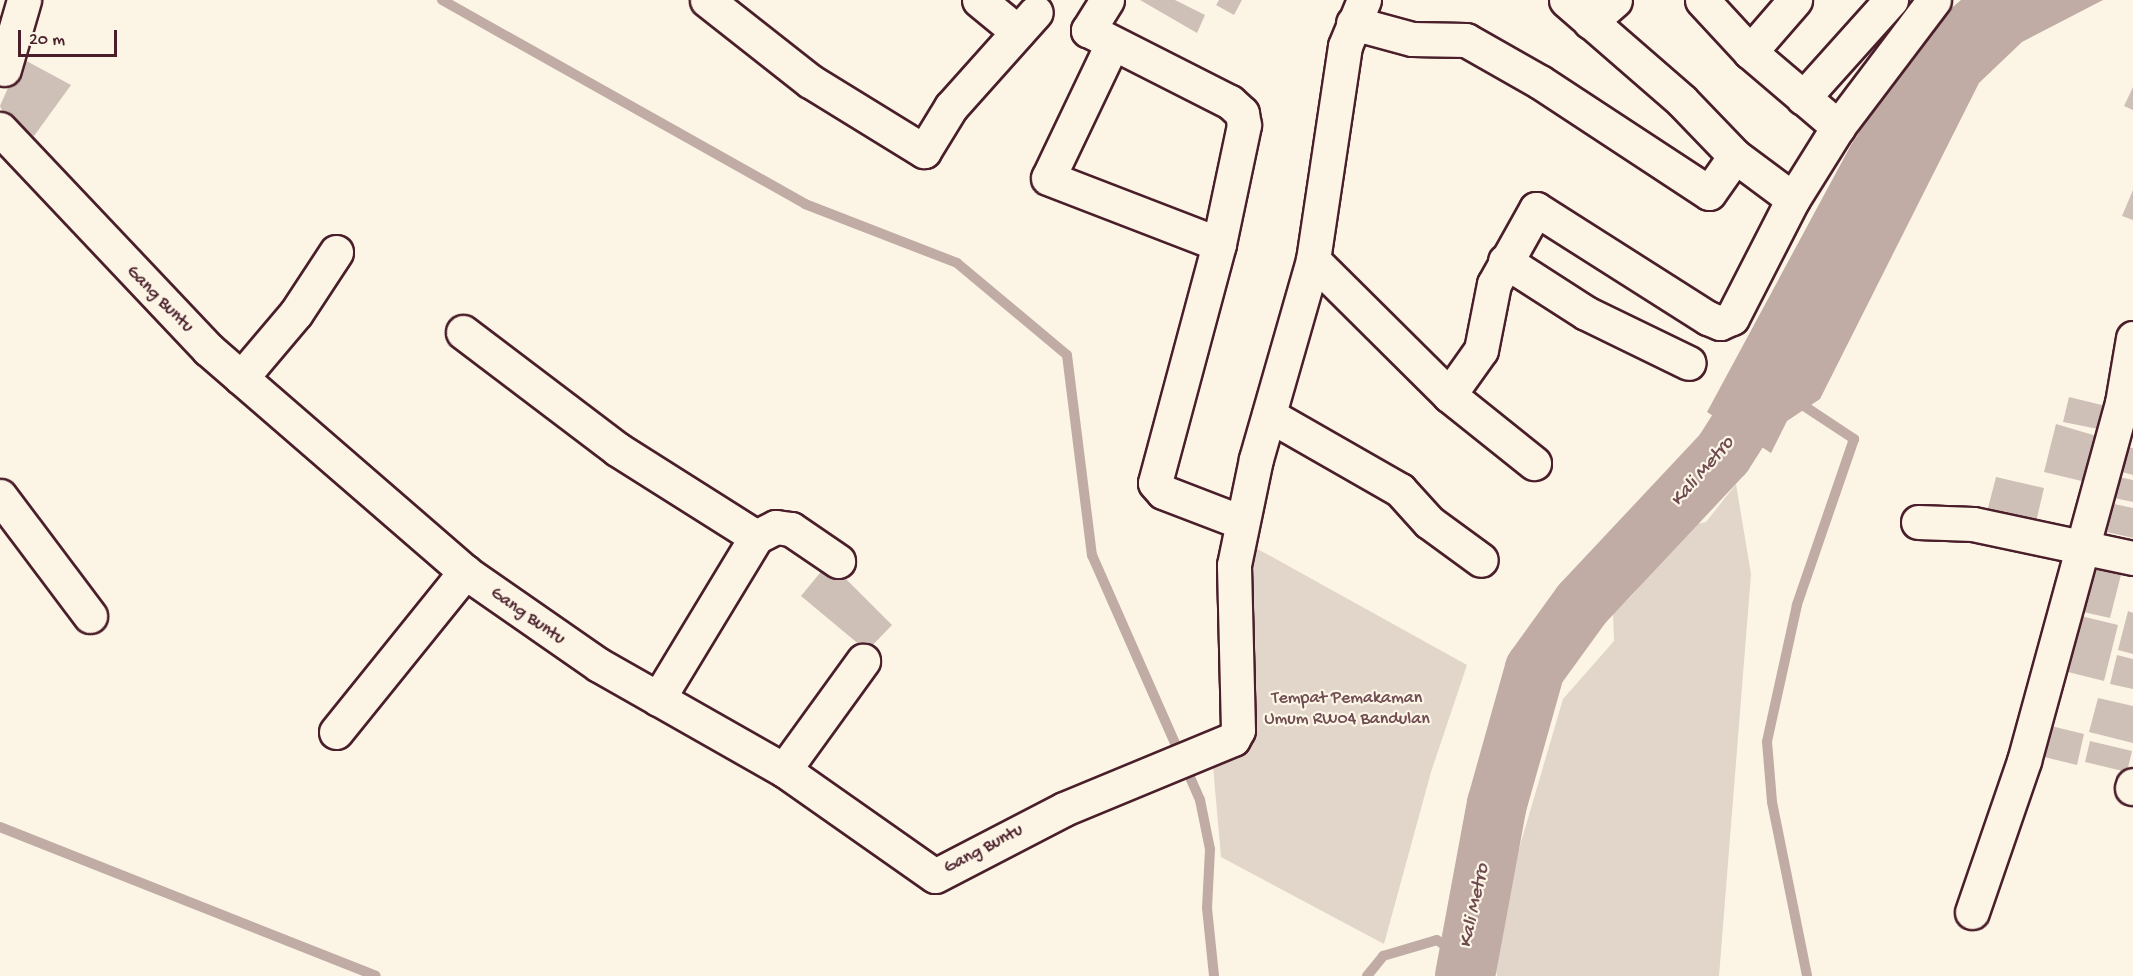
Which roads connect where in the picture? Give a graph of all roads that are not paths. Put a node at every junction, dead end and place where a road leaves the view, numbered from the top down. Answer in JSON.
{"nodes":[{"id":1,"x":24,"y":0,"type":"edge"},
{"id":2,"x":707,"y":0,"type":"edge"},
{"id":3,"x":980,"y":0,"type":"edge"},
{"id":4,"x":1107,"y":0,"type":"edge"},
{"id":5,"x":1566,"y":0,"type":"edge"},
{"id":6,"x":1615,"y":0,"type":"edge"},
{"id":7,"x":1702,"y":0,"type":"edge"},
{"id":8,"x":1795,"y":0,"type":"edge"},
{"id":9,"x":1891,"y":0,"type":"edge"},
{"id":10,"x":1934,"y":0,"type":"edge"},
{"id":11,"x":1358,"y":12,"type":"edge"},
{"id":12,"x":1590,"y":22,"type":"junction"},
{"id":13,"x":1112,"y":44,"type":"junction"},
{"id":14,"x":1750,"y":52,"type":"junction"},
{"id":15,"x":1,"y":71,"type":"edge"},
{"id":16,"x":1803,"y":98,"type":"junction"},
{"id":17,"x":1838,"y":127,"type":"junction"},
{"id":18,"x":0,"y":129,"type":"edge"},
{"id":19,"x":1735,"y":156,"type":"junction"},
{"id":20,"x":1793,"y":199,"type":"junction"},
{"id":21,"x":1220,"y":244,"type":"junction"},
{"id":22,"x":336,"y":252,"type":"dead end"},
{"id":23,"x":1313,"y":260,"type":"junction"},
{"id":24,"x":1505,"y":261,"type":"junction"},
{"id":25,"x":463,"y":332,"type":"dead end"},
{"id":26,"x":2133,"y":338,"type":"edge"},
{"id":27,"x":1689,"y":363,"type":"dead end"},
{"id":28,"x":241,"y":378,"type":"junction"},
{"id":29,"x":1449,"y":395,"type":"junction"},
{"id":30,"x":1269,"y":415,"type":"junction"},
{"id":31,"x":1534,"y":463,"type":"dead end"},
{"id":32,"x":0,"y":496,"type":"edge"},
{"id":33,"x":1241,"y":522,"type":"junction"},
{"id":34,"x":1918,"y":522,"type":"dead end"},
{"id":35,"x":756,"y":537,"type":"junction"},
{"id":36,"x":2083,"y":547,"type":"junction"},
{"id":37,"x":2133,"y":558,"type":"edge"},
{"id":38,"x":1481,"y":560,"type":"dead end"},
{"id":39,"x":838,"y":561,"type":"dead end"},
{"id":40,"x":465,"y":572,"type":"junction"},
{"id":41,"x":90,"y":616,"type":"dead end"},
{"id":42,"x":863,"y":661,"type":"dead end"},
{"id":43,"x":658,"y":699,"type":"junction"},
{"id":44,"x":336,"y":732,"type":"dead end"},
{"id":45,"x":784,"y":770,"type":"junction"},
{"id":46,"x":1972,"y":912,"type":"dead end"}],
"edges":[{"from":1,"to":15,"type":"street"},
{"from":2,"to":3,"type":"street"},
{"from":4,"to":13,"type":"street"},
{"from":5,"to":12,"type":"street"},
{"from":6,"to":12,"type":"street"},
{"from":7,"to":14,"type":"street"},
{"from":8,"to":14,"type":"street"},
{"from":9,"to":16,"type":"street"},
{"from":10,"to":17,"type":"street"},
{"from":11,"to":19,"type":"street"},
{"from":11,"to":23,"type":"street"},
{"from":12,"to":19,"type":"street"},
{"from":13,"to":21,"type":"street"},
{"from":13,"to":21,"type":"street"},
{"from":14,"to":16,"type":"street"},
{"from":16,"to":17,"type":"street"},
{"from":17,"to":20,"type":"street"},
{"from":18,"to":28,"type":"street","name":"Gang Buntu"},
{"from":19,"to":20,"type":"street"},
{"from":20,"to":24,"type":"street"},
{"from":21,"to":33,"type":"street"},
{"from":22,"to":28,"type":"street"},
{"from":23,"to":29,"type":"street"},
{"from":23,"to":30,"type":"street"},
{"from":24,"to":27,"type":"street"},
{"from":24,"to":29,"type":"street"},
{"from":25,"to":35,"type":"street"},
{"from":26,"to":36,"type":"street"},
{"from":28,"to":40,"type":"street","name":"Gang Buntu"},
{"from":29,"to":31,"type":"street"},
{"from":30,"to":33,"type":"street"},
{"from":30,"to":38,"type":"street"},
{"from":32,"to":41,"type":"street"},
{"from":33,"to":45,"type":"street","name":"Gang Buntu"},
{"from":34,"to":36,"type":"street"},
{"from":35,"to":39,"type":"street"},
{"from":35,"to":43,"type":"street"},
{"from":36,"to":37,"type":"street"},
{"from":36,"to":46,"type":"street"},
{"from":40,"to":43,"type":"street","name":"Gang Buntu"},
{"from":40,"to":44,"type":"street"},
{"from":42,"to":45,"type":"street"},
{"from":43,"to":45,"type":"street","name":"Gang Buntu"}]}
